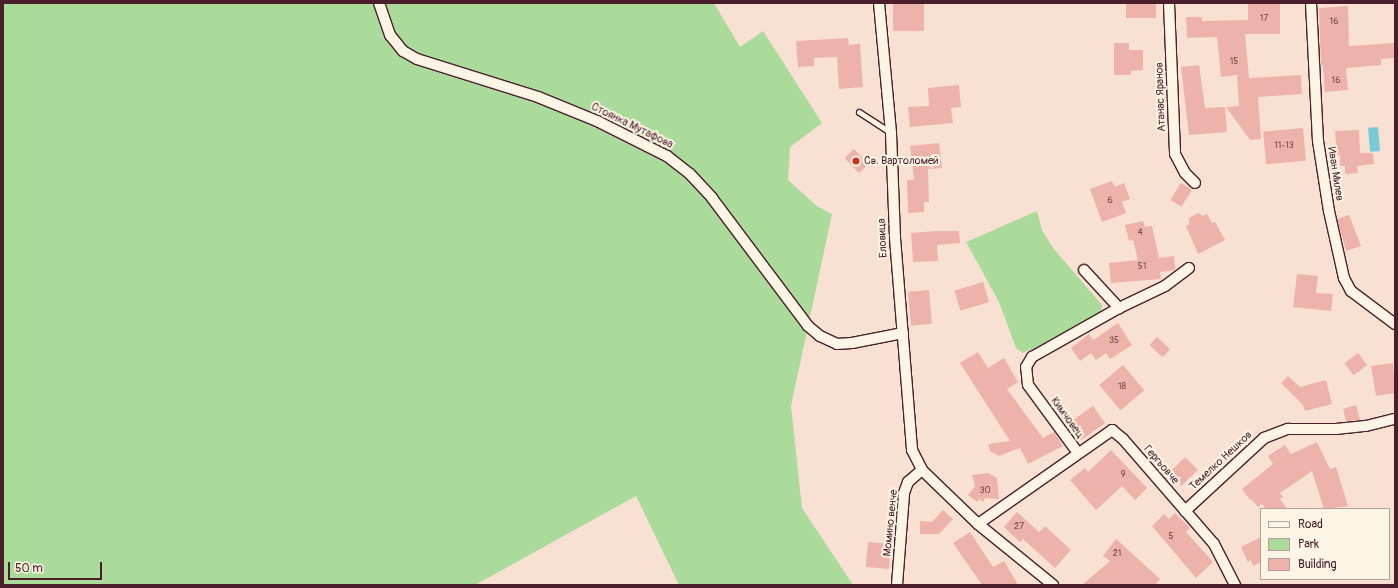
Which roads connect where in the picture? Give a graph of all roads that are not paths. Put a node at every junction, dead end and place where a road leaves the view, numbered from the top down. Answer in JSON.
{"nodes":[{"id":1,"x":379,"y":3,"type":"edge"},
{"id":2,"x":879,"y":3,"type":"edge"},
{"id":3,"x":1169,"y":3,"type":"edge"},
{"id":4,"x":1311,"y":3,"type":"edge"},
{"id":5,"x":858,"y":112,"type":"dead end"},
{"id":6,"x":891,"y":133,"type":"junction"},
{"id":7,"x":1194,"y":183,"type":"dead end"},
{"id":8,"x":1189,"y":268,"type":"dead end"},
{"id":9,"x":1084,"y":270,"type":"dead end"},
{"id":10,"x":1119,"y":308,"type":"junction"},
{"id":11,"x":1395,"y":324,"type":"edge"},
{"id":12,"x":903,"y":332,"type":"junction"},
{"id":13,"x":1395,"y":419,"type":"edge"},
{"id":14,"x":1078,"y":453,"type":"junction"},
{"id":15,"x":922,"y":470,"type":"junction"},
{"id":16,"x":1185,"y":511,"type":"junction"},
{"id":17,"x":978,"y":524,"type":"junction"},
{"id":18,"x":897,"y":585,"type":"edge"},
{"id":19,"x":1053,"y":585,"type":"edge"},
{"id":20,"x":1235,"y":585,"type":"edge"}],
"edges":[{"from":1,"to":12,"type":"street","name":"Стоянка Мутафова"},
{"from":2,"to":6,"type":"street","name":"Еловица"},
{"from":3,"to":7,"type":"street","name":"Атанас Яранов"},
{"from":4,"to":11,"type":"street","name":"Иван Милев"},
{"from":5,"to":6,"type":"lane"},
{"from":6,"to":12,"type":"street","name":"Еловица"},
{"from":8,"to":10,"type":"street","name":"Кимчовец"},
{"from":9,"to":10,"type":"street"},
{"from":10,"to":14,"type":"street","name":"Кимчовец"},
{"from":12,"to":15,"type":"street","name":"Еловица"},
{"from":13,"to":16,"type":"street","name":"Темелко Нешков"},
{"from":14,"to":16,"type":"street","name":"Гергьовче"},
{"from":14,"to":17,"type":"street","name":"Кимчовец"},
{"from":15,"to":17,"type":"street","name":"Еловица"},
{"from":15,"to":18,"type":"street","name":"Момино венче"},
{"from":16,"to":20,"type":"street","name":"Гергьовче"},
{"from":17,"to":19,"type":"street"}]}
